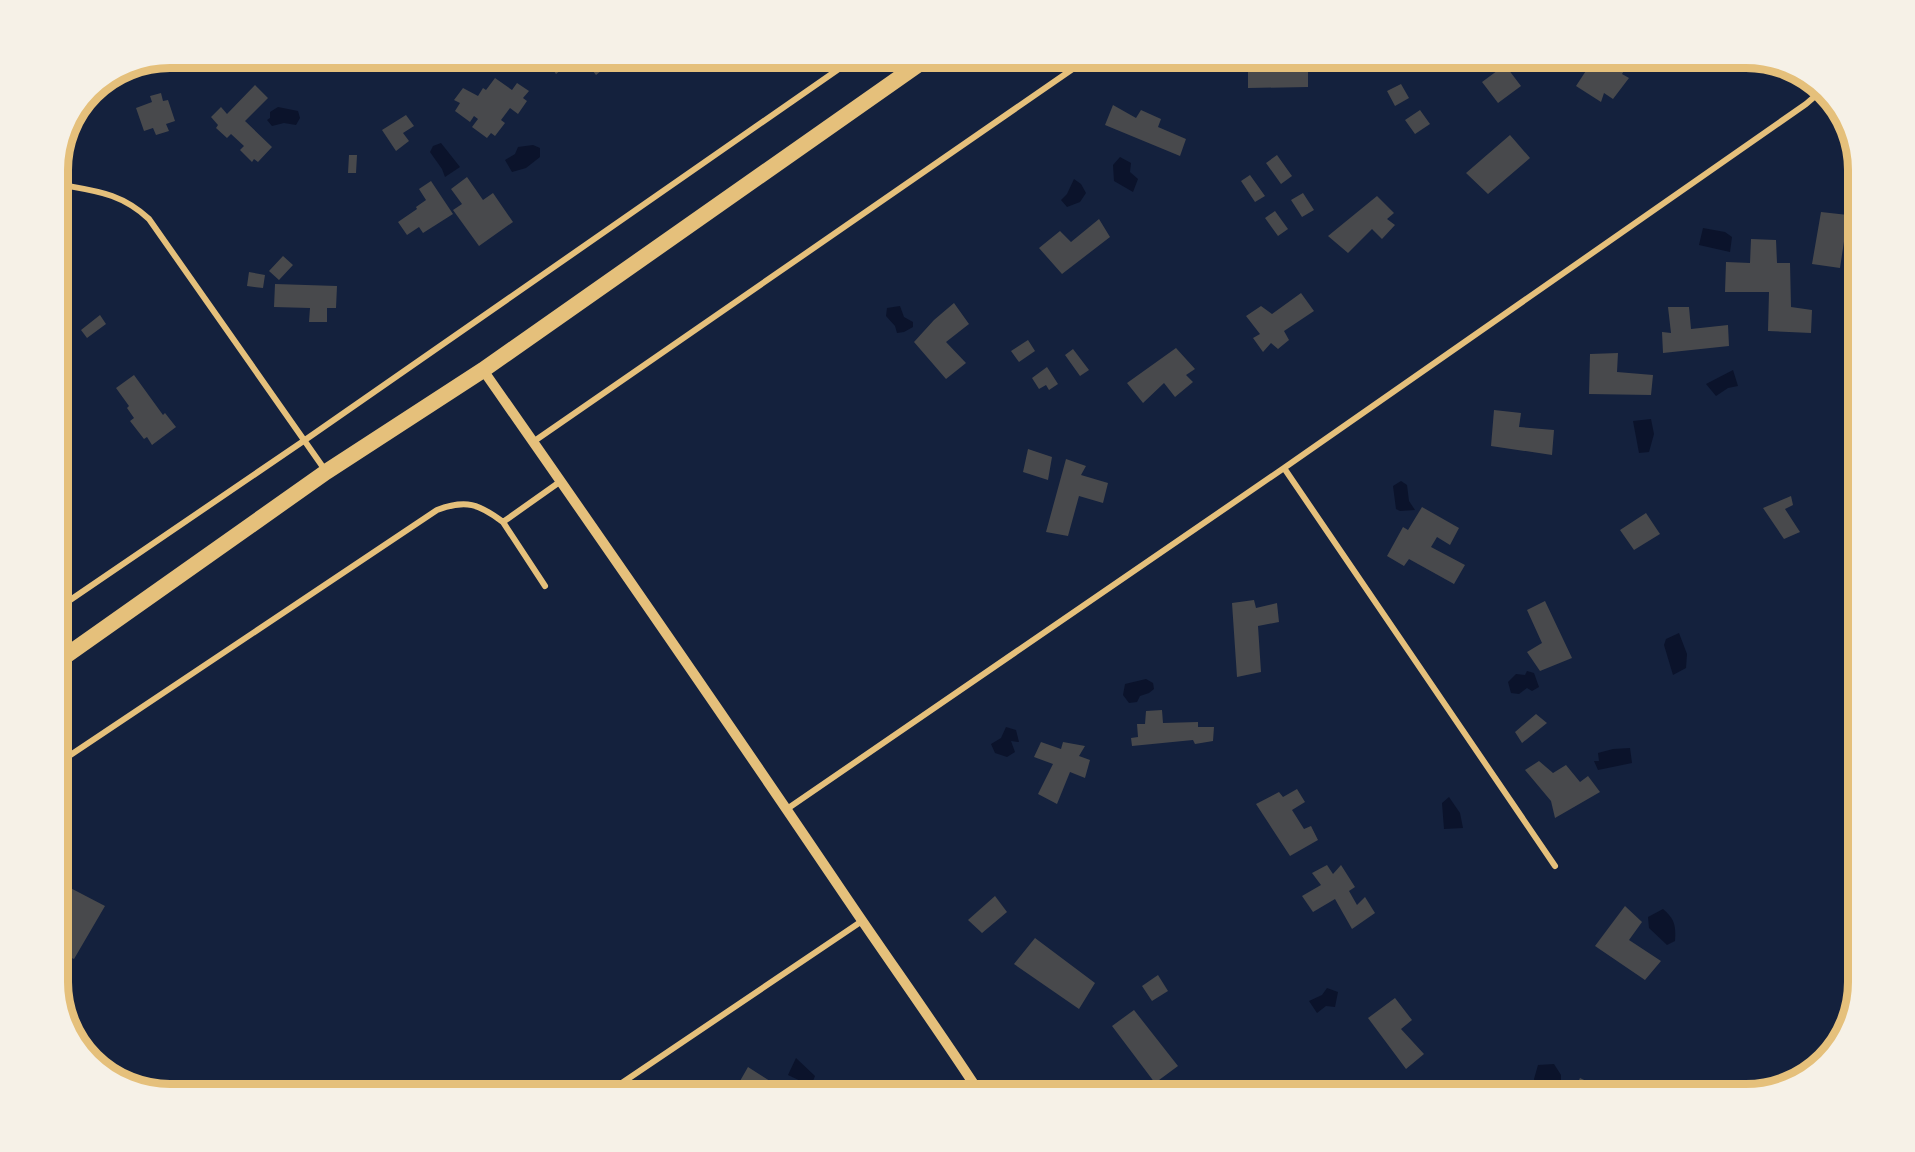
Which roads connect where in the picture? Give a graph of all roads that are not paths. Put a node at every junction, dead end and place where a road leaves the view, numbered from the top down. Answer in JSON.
{"nodes":[{"id":1,"x":840,"y":68,"type":"edge"},
{"id":2,"x":913,"y":68,"type":"edge"},
{"id":3,"x":1074,"y":68,"type":"edge"},
{"id":4,"x":1816,"y":96,"type":"edge"},
{"id":5,"x":68,"y":186,"type":"edge"},
{"id":6,"x":483,"y":370,"type":"junction"},
{"id":7,"x":304,"y":440,"type":"junction"},
{"id":8,"x":533,"y":442,"type":"junction"},
{"id":9,"x":1284,"y":468,"type":"junction"},
{"id":10,"x":326,"y":472,"type":"junction"},
{"id":11,"x":561,"y":480,"type":"junction"},
{"id":12,"x":503,"y":522,"type":"junction"},
{"id":13,"x":545,"y":586,"type":"dead end"},
{"id":14,"x":68,"y":601,"type":"edge"},
{"id":15,"x":68,"y":654,"type":"edge"},
{"id":16,"x":68,"y":757,"type":"edge"},
{"id":17,"x":787,"y":809,"type":"junction"},
{"id":18,"x":1555,"y":866,"type":"dead end"},
{"id":19,"x":862,"y":921,"type":"junction"},
{"id":20,"x":620,"y":1084,"type":"edge"},
{"id":21,"x":974,"y":1084,"type":"edge"}],
"edges":[{"from":1,"to":7,"type":"street"},
{"from":2,"to":6,"type":"highway"},
{"from":3,"to":8,"type":"street"},
{"from":4,"to":9,"type":"street"},
{"from":5,"to":7,"type":"street"},
{"from":6,"to":8,"type":"street"},
{"from":6,"to":10,"type":"highway"},
{"from":7,"to":10,"type":"street"},
{"from":7,"to":14,"type":"street"},
{"from":8,"to":11,"type":"street"},
{"from":9,"to":17,"type":"street"},
{"from":9,"to":18,"type":"street"},
{"from":10,"to":15,"type":"highway"},
{"from":11,"to":12,"type":"street"},
{"from":11,"to":17,"type":"street"},
{"from":12,"to":13,"type":"street"},
{"from":12,"to":16,"type":"street"},
{"from":17,"to":19,"type":"street"},
{"from":19,"to":20,"type":"street"},
{"from":19,"to":21,"type":"street"}]}
